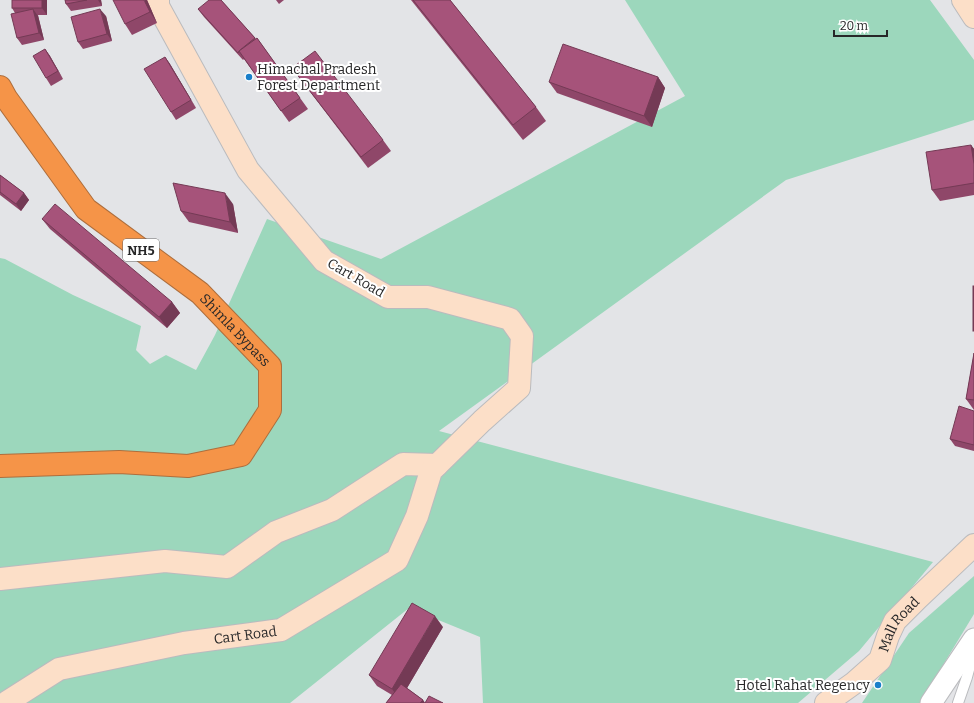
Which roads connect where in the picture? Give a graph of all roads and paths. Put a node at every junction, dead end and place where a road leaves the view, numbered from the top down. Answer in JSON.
{"nodes":[{"id":1,"x":158,"y":0,"type":"edge"},
{"id":2,"x":963,"y":0,"type":"edge"},
{"id":3,"x":974,"y":17,"type":"edge"},
{"id":4,"x":0,"y":87,"type":"edge"},
{"id":5,"x":437,"y":465,"type":"junction"},
{"id":6,"x":0,"y":466,"type":"edge"},
{"id":7,"x":974,"y":545,"type":"edge"},
{"id":8,"x":0,"y":579,"type":"edge"},
{"id":9,"x":974,"y":639,"type":"edge"},
{"id":10,"x":974,"y":651,"type":"edge"},
{"id":11,"x":7,"y":703,"type":"edge"},
{"id":12,"x":826,"y":703,"type":"edge"},
{"id":13,"x":930,"y":703,"type":"edge"},
{"id":14,"x":958,"y":703,"type":"edge"}],
"edges":[{"from":1,"to":5,"type":"main road","name":"Cart Road"},
{"from":2,"to":3,"type":"main road"},
{"from":4,"to":6,"type":"highway","name":"Shimla Bypass","number":"NH5"},
{"from":5,"to":8,"type":"main road"},
{"from":5,"to":11,"type":"main road","name":"Cart Road"},
{"from":7,"to":12,"type":"main road","name":"Mall Road"},
{"from":9,"to":13,"type":"street"},
{"from":10,"to":14,"type":"lane"}]}
